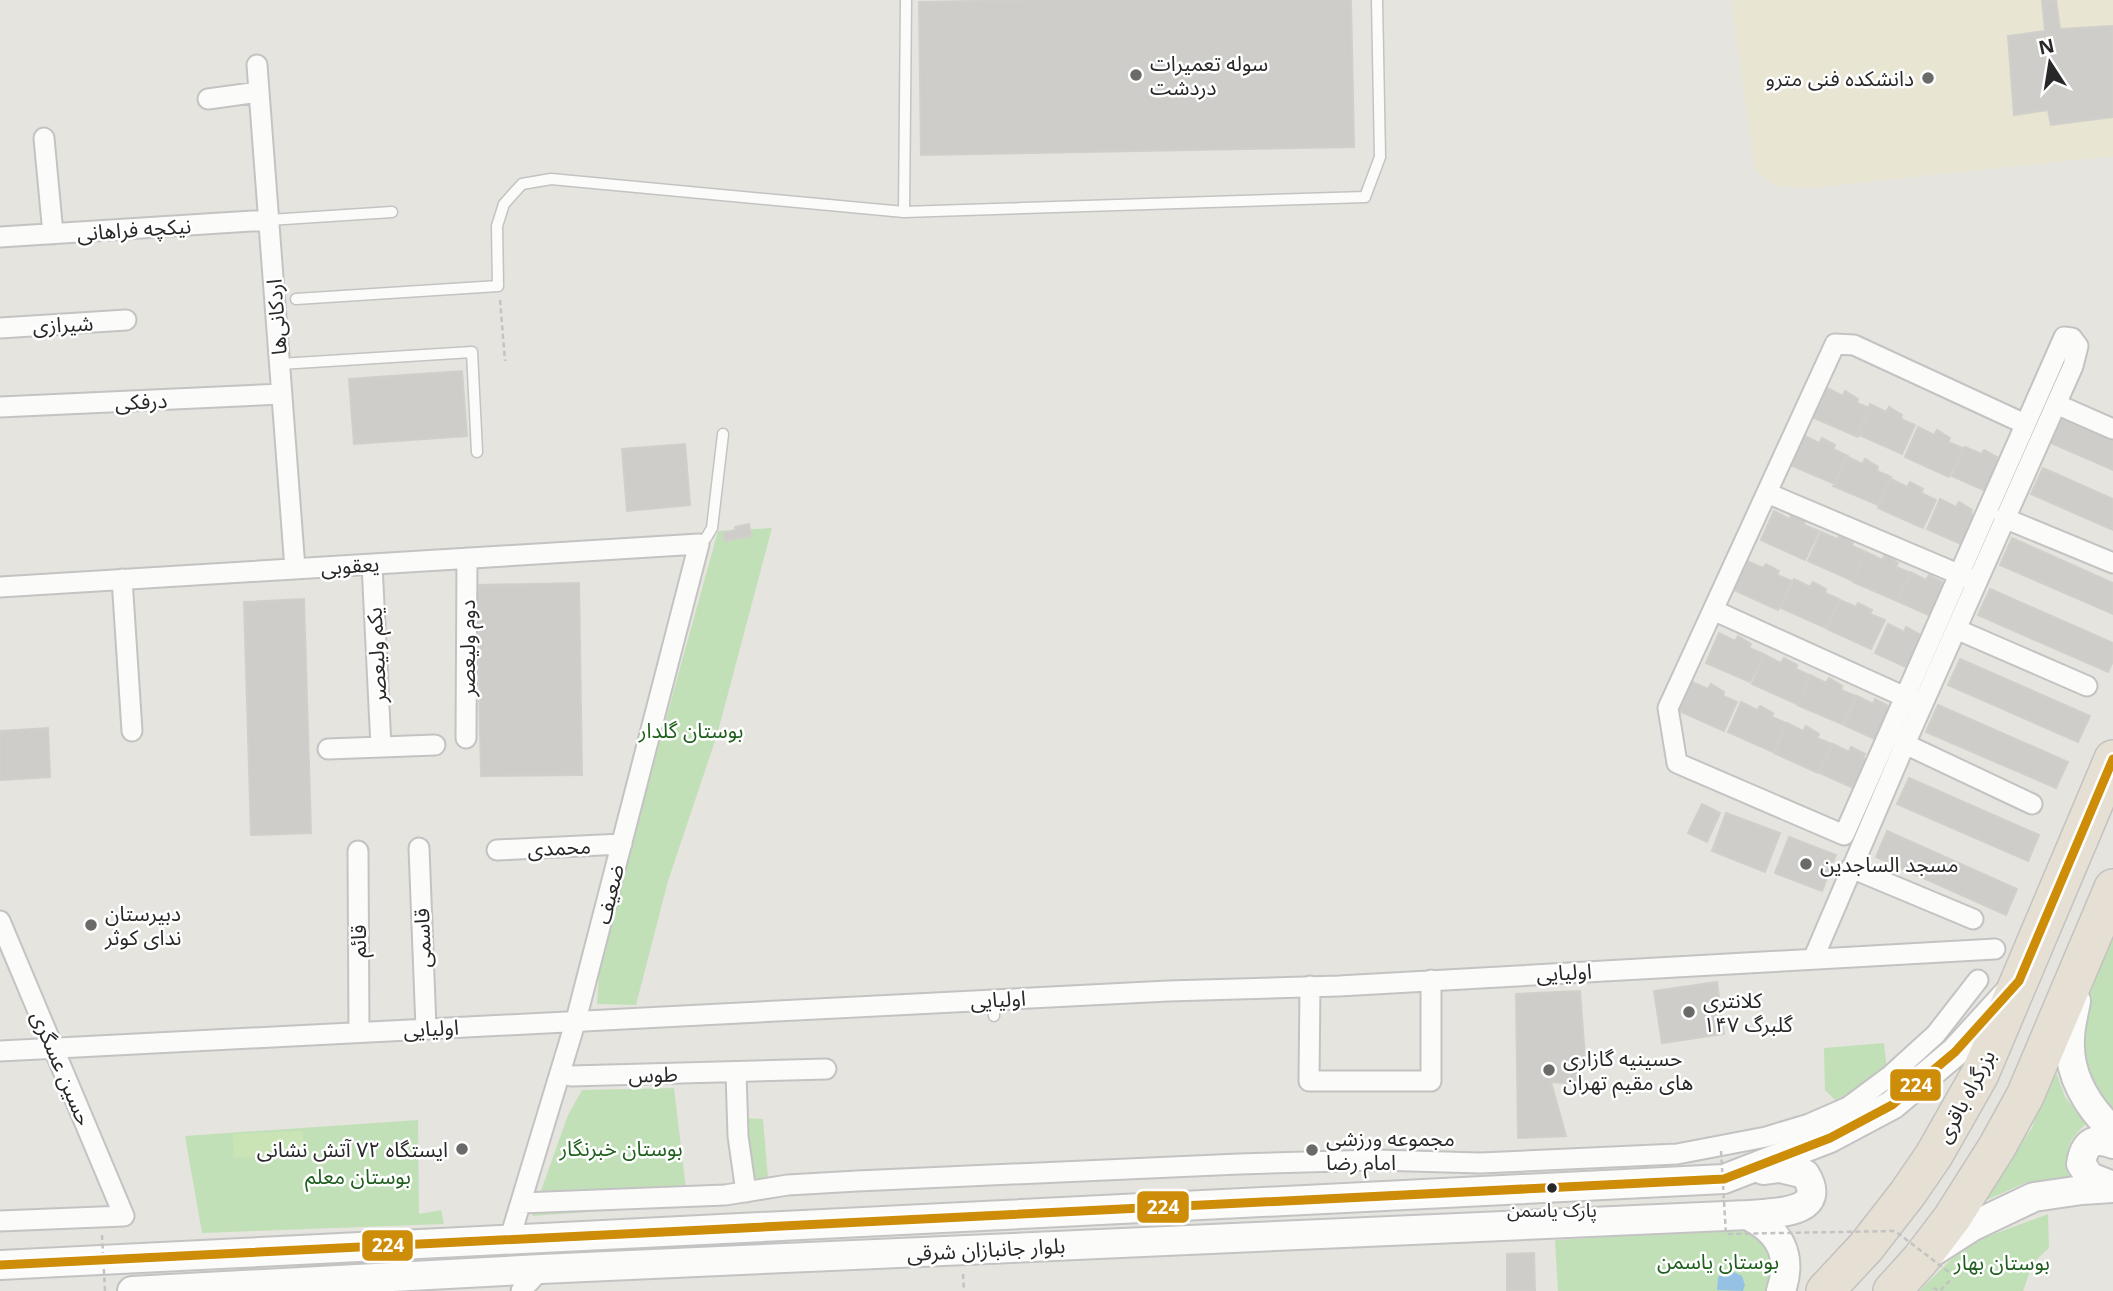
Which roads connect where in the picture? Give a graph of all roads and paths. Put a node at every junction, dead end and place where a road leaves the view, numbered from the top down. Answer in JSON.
{"nodes":[{"id":1,"x":906,"y":0,"type":"edge"},
{"id":2,"x":1377,"y":0,"type":"edge"},
{"id":3,"x":257,"y":65,"type":"dead end"},
{"id":4,"x":259,"y":92,"type":"junction"},
{"id":5,"x":208,"y":99,"type":"dead end"},
{"id":6,"x":44,"y":138,"type":"dead end"},
{"id":7,"x":392,"y":212,"type":"dead end"},
{"id":8,"x":904,"y":212,"type":"junction"},
{"id":9,"x":269,"y":220,"type":"junction"},
{"id":10,"x":53,"y":234,"type":"junction"},
{"id":11,"x":0,"y":237,"type":"edge"},
{"id":12,"x":498,"y":286,"type":"junction"},
{"id":13,"x":296,"y":299,"type":"dead end"},
{"id":14,"x":126,"y":320,"type":"dead end"},
{"id":15,"x":0,"y":328,"type":"edge"},
{"id":16,"x":505,"y":361,"type":"dead end"},
{"id":17,"x":280,"y":364,"type":"junction"},
{"id":18,"x":282,"y":394,"type":"junction"},
{"id":19,"x":2056,"y":404,"type":"junction"},
{"id":20,"x":0,"y":407,"type":"edge"},
{"id":21,"x":2025,"y":424,"type":"junction"},
{"id":22,"x":2113,"y":429,"type":"edge"},
{"id":23,"x":723,"y":434,"type":"dead end"},
{"id":24,"x":477,"y":452,"type":"dead end"},
{"id":25,"x":1767,"y":493,"type":"junction"},
{"id":26,"x":2004,"y":518,"type":"junction"},
{"id":27,"x":699,"y":544,"type":"junction"},
{"id":28,"x":467,"y":558,"type":"junction"},
{"id":29,"x":2113,"y":563,"type":"edge"},
{"id":30,"x":372,"y":564,"type":"junction"},
{"id":31,"x":296,"y":569,"type":"junction"},
{"id":32,"x":1959,"y":573,"type":"junction"},
{"id":33,"x":122,"y":579,"type":"junction"},
{"id":34,"x":1978,"y":582,"type":"junction"},
{"id":35,"x":0,"y":587,"type":"edge"},
{"id":36,"x":1713,"y":610,"type":"junction"},
{"id":37,"x":1956,"y":628,"type":"junction"},
{"id":38,"x":2087,"y":686,"type":"dead end"},
{"id":39,"x":1914,"y":702,"type":"junction"},
{"id":40,"x":132,"y":731,"type":"dead end"},
{"id":41,"x":466,"y":738,"type":"dead end"},
{"id":42,"x":1905,"y":744,"type":"junction"},
{"id":43,"x":435,"y":745,"type":"dead end"},
{"id":44,"x":381,"y":747,"type":"junction"},
{"id":45,"x":328,"y":749,"type":"dead end"},
{"id":46,"x":2113,"y":759,"type":"edge"},
{"id":47,"x":2032,"y":804,"type":"dead end"},
{"id":48,"x":622,"y":844,"type":"junction"},
{"id":49,"x":419,"y":848,"type":"dead end"},
{"id":50,"x":497,"y":850,"type":"dead end"},
{"id":51,"x":358,"y":851,"type":"dead end"},
{"id":52,"x":1851,"y":868,"type":"junction"},
{"id":53,"x":2113,"y":888,"type":"edge"},
{"id":54,"x":1973,"y":919,"type":"dead end"},
{"id":55,"x":0,"y":921,"type":"edge"},
{"id":56,"x":1995,"y":949,"type":"dead end"},
{"id":57,"x":2084,"y":955,"type":"junction"},
{"id":58,"x":1814,"y":957,"type":"junction"},
{"id":59,"x":1431,"y":980,"type":"junction"},
{"id":60,"x":1978,"y":980,"type":"dead end"},
{"id":61,"x":2019,"y":981,"type":"junction"},
{"id":62,"x":1310,"y":986,"type":"junction"},
{"id":63,"x":576,"y":1020,"type":"junction"},
{"id":64,"x":426,"y":1028,"type":"junction"},
{"id":65,"x":359,"y":1031,"type":"junction"},
{"id":66,"x":53,"y":1048,"type":"junction"},
{"id":67,"x":0,"y":1051,"type":"edge"},
{"id":68,"x":826,"y":1069,"type":"dead end"},
{"id":69,"x":736,"y":1072,"type":"junction"},
{"id":70,"x":571,"y":1076,"type":"dead end"},
{"id":71,"x":2113,"y":1131,"type":"edge"},
{"id":72,"x":2113,"y":1144,"type":"edge"},
{"id":73,"x":1692,"y":1151,"type":"junction"},
{"id":74,"x":1721,"y":1151,"type":"dead end"},
{"id":75,"x":1746,"y":1171,"type":"junction"},
{"id":76,"x":1695,"y":1180,"type":"junction"},
{"id":77,"x":2113,"y":1187,"type":"edge"},
{"id":78,"x":746,"y":1192,"type":"junction"},
{"id":79,"x":520,"y":1203,"type":"junction"},
{"id":80,"x":1747,"y":1215,"type":"junction"},
{"id":81,"x":0,"y":1221,"type":"edge"},
{"id":82,"x":102,"y":1235,"type":"dead end"},
{"id":83,"x":509,"y":1241,"type":"junction"},
{"id":84,"x":1920,"y":1260,"type":"junction"},
{"id":85,"x":0,"y":1265,"type":"edge"},
{"id":86,"x":541,"y":1269,"type":"junction"},
{"id":87,"x":461,"y":1282,"type":"edge"},
{"id":88,"x":105,"y":1291,"type":"edge"},
{"id":89,"x":132,"y":1291,"type":"edge"},
{"id":90,"x":144,"y":1291,"type":"edge"},
{"id":91,"x":521,"y":1291,"type":"edge"},
{"id":92,"x":1781,"y":1291,"type":"edge"},
{"id":93,"x":1825,"y":1291,"type":"edge"},
{"id":94,"x":1892,"y":1291,"type":"edge"},
{"id":95,"x":1940,"y":1291,"type":"edge"}],
"edges":[{"from":1,"to":8,"type":"lane"},
{"from":2,"to":8,"type":"lane"},
{"from":3,"to":4,"type":"street","name":"اردکانی‌ها"},
{"from":4,"to":5,"type":"street"},
{"from":4,"to":9,"type":"street","name":"اردکانی‌ها"},
{"from":6,"to":10,"type":"street"},
{"from":7,"to":9,"type":"lane"},
{"from":8,"to":12,"type":"lane"},
{"from":9,"to":10,"type":"street","name":"نیکچه فراهانی"},
{"from":9,"to":17,"type":"street","name":"اردکانی‌ها"},
{"from":10,"to":11,"type":"street","name":"نیکچه فراهانی"},
{"from":12,"to":13,"type":"lane"},
{"from":12,"to":16,"type":"path"},
{"from":14,"to":15,"type":"street","name":"شیرازی"},
{"from":17,"to":18,"type":"street","name":"اردکانی‌ها"},
{"from":17,"to":24,"type":"lane"},
{"from":18,"to":20,"type":"street","name":"درفکی"},
{"from":18,"to":31,"type":"street","name":"اردکانی‌ها"},
{"from":19,"to":21,"type":"street"},
{"from":19,"to":22,"type":"street"},
{"from":19,"to":26,"type":"street"},
{"from":21,"to":25,"type":"street"},
{"from":21,"to":32,"type":"street"},
{"from":23,"to":27,"type":"lane"},
{"from":25,"to":32,"type":"street"},
{"from":25,"to":36,"type":"street"},
{"from":26,"to":29,"type":"street"},
{"from":26,"to":34,"type":"street"},
{"from":27,"to":28,"type":"street","name":"یعقوبی"},
{"from":27,"to":48,"type":"street","name":"ضعیف"},
{"from":28,"to":30,"type":"street","name":"یعقوبی"},
{"from":28,"to":41,"type":"street","name":"دوم ولیعصر"},
{"from":30,"to":31,"type":"street","name":"یعقوبی"},
{"from":30,"to":44,"type":"street","name":"یکم ولیعصر"},
{"from":31,"to":33,"type":"street","name":"یعقوبی"},
{"from":32,"to":34,"type":"street"},
{"from":32,"to":39,"type":"street"},
{"from":33,"to":35,"type":"street","name":"یعقوبی"},
{"from":33,"to":40,"type":"street"},
{"from":34,"to":37,"type":"street"},
{"from":36,"to":39,"type":"street"},
{"from":36,"to":39,"type":"street"},
{"from":37,"to":38,"type":"street"},
{"from":37,"to":39,"type":"street"},
{"from":39,"to":42,"type":"street"},
{"from":42,"to":47,"type":"street"},
{"from":42,"to":52,"type":"street"},
{"from":43,"to":44,"type":"street"},
{"from":44,"to":45,"type":"street"},
{"from":46,"to":61,"type":"highway","name":"بزرگراه باقری"},
{"from":48,"to":50,"type":"street","name":"محمدی"},
{"from":48,"to":63,"type":"street","name":"ضعیف"},
{"from":49,"to":64,"type":"street","name":"قاسمی"},
{"from":51,"to":65,"type":"street","name":"قائم"},
{"from":52,"to":54,"type":"street"},
{"from":52,"to":58,"type":"street"},
{"from":53,"to":57,"type":"highway"},
{"from":55,"to":66,"type":"street","name":"حسین عسگری"},
{"from":56,"to":58,"type":"street","name":"اولیایی"},
{"from":57,"to":71,"type":"main road"},
{"from":57,"to":84,"type":"highway"},
{"from":58,"to":59,"type":"street","name":"اولیایی"},
{"from":59,"to":62,"type":"street","name":"اولیایی"},
{"from":59,"to":62,"type":"street"},
{"from":60,"to":73,"type":"street"},
{"from":61,"to":75,"type":"main road","name":"بلوار جانبازان شرقی"},
{"from":61,"to":93,"type":"highway","name":"بزرگراه باقری"},
{"from":62,"to":63,"type":"street","name":"اولیایی"},
{"from":63,"to":64,"type":"street","name":"اولیایی"},
{"from":63,"to":79,"type":"street","name":"ضعیف"},
{"from":64,"to":65,"type":"street","name":"اولیایی"},
{"from":65,"to":66,"type":"street","name":"اولیایی"},
{"from":66,"to":67,"type":"street","name":"اولیایی"},
{"from":66,"to":81,"type":"street","name":"حسین عسگری"},
{"from":68,"to":69,"type":"street","name":"طوس"},
{"from":69,"to":70,"type":"street","name":"طوس"},
{"from":69,"to":78,"type":"street"},
{"from":72,"to":77,"type":"main road"},
{"from":73,"to":76,"type":"street"},
{"from":73,"to":78,"type":"street"},
{"from":74,"to":95,"type":"path","bridge":true},
{"from":75,"to":76,"type":"main road","name":"بلوار جانبازان شرقی"},
{"from":75,"to":80,"type":"main road","name":"بلوار جانبازان شرقی"},
{"from":76,"to":83,"type":"main road","name":"بلوار جانبازان شرقی"},
{"from":77,"to":84,"type":"main road"},
{"from":78,"to":79,"type":"street"},
{"from":79,"to":83,"type":"street","name":"ضعیف"},
{"from":80,"to":86,"type":"main road","name":"بلوار جانبازان شرقی"},
{"from":80,"to":92,"type":"main road"},
{"from":82,"to":88,"type":"path","bridge":true},
{"from":83,"to":85,"type":"main road","name":"بلوار جانبازان شرقی"},
{"from":84,"to":94,"type":"highway"},
{"from":86,"to":87,"type":"main road","name":"بلوار جانبازان شرقی"},
{"from":86,"to":91,"type":"street"},
{"from":87,"to":90,"type":"main road","name":"بلوار جانبازان شرقی"},
{"from":89,"to":90,"type":"main road","name":"بلوار جانبازان شرقی"}]}
